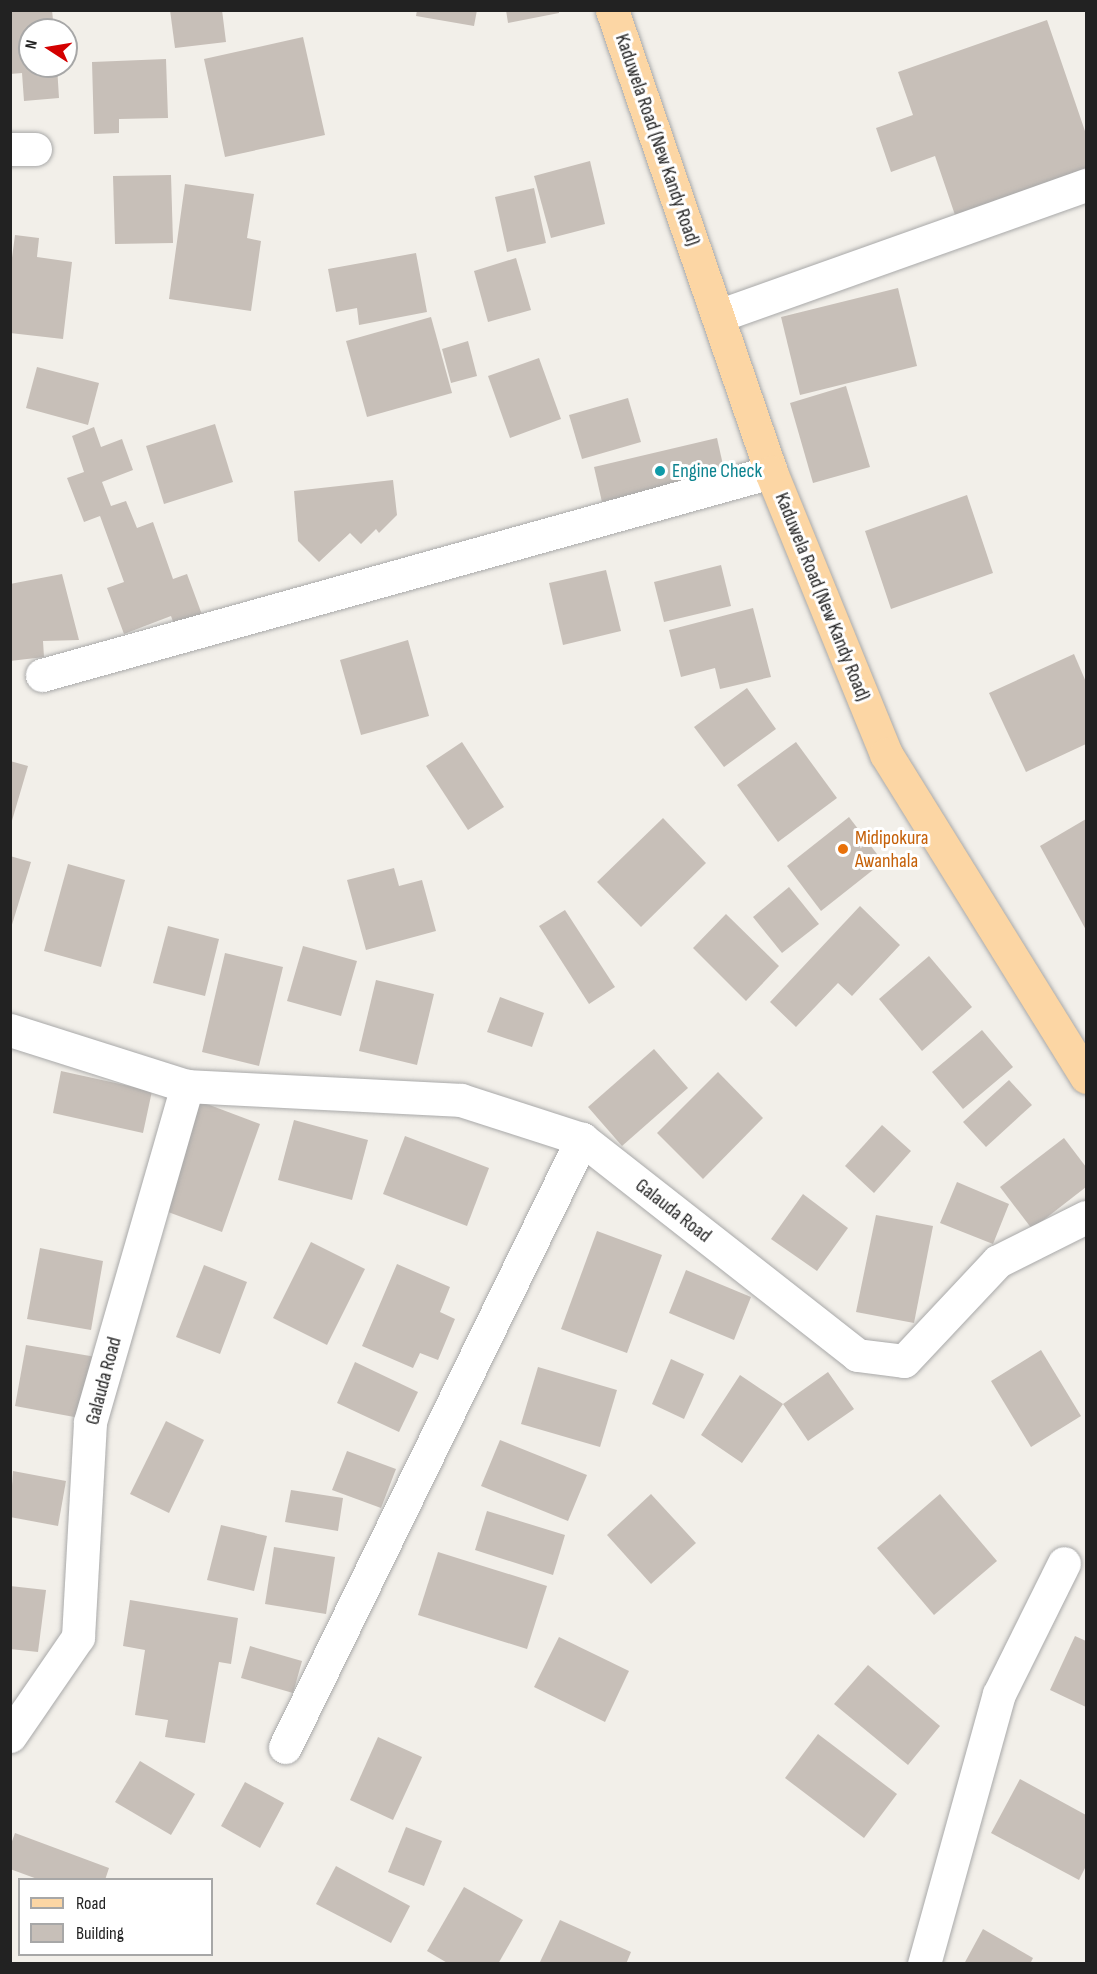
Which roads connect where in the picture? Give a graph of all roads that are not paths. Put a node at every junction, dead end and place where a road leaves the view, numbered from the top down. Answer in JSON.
{"nodes":[{"id":1,"x":612,"y":10,"type":"edge"},
{"id":2,"x":1086,"y":185,"type":"edge"},
{"id":3,"x":718,"y":316,"type":"junction"},
{"id":4,"x":771,"y":472,"type":"junction"},
{"id":5,"x":42,"y":675,"type":"dead end"},
{"id":6,"x":10,"y":1030,"type":"edge"},
{"id":7,"x":1086,"y":1077,"type":"edge"},
{"id":8,"x":187,"y":1086,"type":"junction"},
{"id":9,"x":582,"y":1139,"type":"junction"},
{"id":10,"x":1086,"y":1217,"type":"edge"},
{"id":11,"x":1064,"y":1563,"type":"dead end"},
{"id":12,"x":10,"y":1736,"type":"edge"},
{"id":13,"x":285,"y":1748,"type":"dead end"},
{"id":14,"x":924,"y":1964,"type":"edge"}],
"edges":[{"from":1,"to":3,"type":"main road","name":"Kaduwela Road (New Kandy Road)"},
{"from":2,"to":3,"type":"street"},
{"from":3,"to":4,"type":"main road","name":"Kaduwela Road (New Kandy Road)"},
{"from":4,"to":5,"type":"street"},
{"from":4,"to":7,"type":"main road","name":"Kaduwela Road (New Kandy Road)"},
{"from":6,"to":8,"type":"street","name":"Galauda Road"},
{"from":8,"to":9,"type":"street","name":"Galauda Road"},
{"from":8,"to":12,"type":"street","name":"Galauda Road"},
{"from":9,"to":10,"type":"street","name":"Galauda Road"},
{"from":9,"to":13,"type":"street"},
{"from":11,"to":14,"type":"street"}]}
